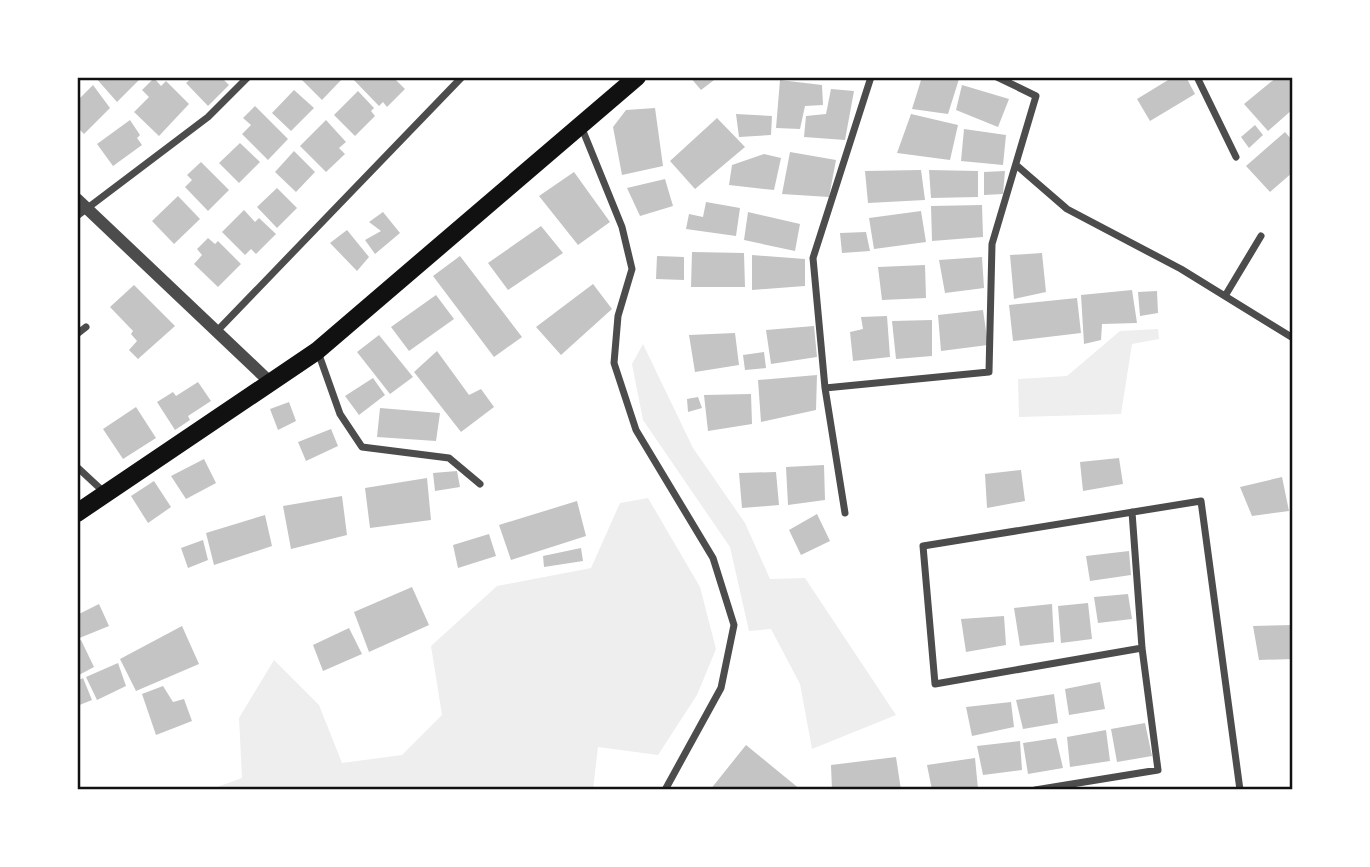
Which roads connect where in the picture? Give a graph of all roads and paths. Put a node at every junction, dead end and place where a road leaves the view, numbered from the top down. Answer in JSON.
{"nodes":[{"id":1,"x":248,"y":77,"type":"edge"},
{"id":2,"x":462,"y":77,"type":"edge"},
{"id":3,"x":637,"y":77,"type":"edge"},
{"id":4,"x":871,"y":77,"type":"edge"},
{"id":5,"x":997,"y":77,"type":"edge"},
{"id":6,"x":1196,"y":77,"type":"edge"},
{"id":7,"x":581,"y":126,"type":"junction"},
{"id":8,"x":1236,"y":157,"type":"dead end"},
{"id":9,"x":1016,"y":165,"type":"junction"},
{"id":10,"x":77,"y":198,"type":"edge"},
{"id":11,"x":82,"y":212,"type":"edge"},
{"id":12,"x":1261,"y":236,"type":"dead end"},
{"id":13,"x":1225,"y":296,"type":"junction"},
{"id":14,"x":86,"y":327,"type":"dead end"},
{"id":15,"x":218,"y":330,"type":"junction"},
{"id":16,"x":77,"y":334,"type":"edge"},
{"id":17,"x":1293,"y":338,"type":"edge"},
{"id":18,"x":317,"y":351,"type":"junction"},
{"id":19,"x":271,"y":383,"type":"junction"},
{"id":20,"x":825,"y":388,"type":"junction"},
{"id":21,"x":77,"y":467,"type":"edge"},
{"id":22,"x":480,"y":484,"type":"dead end"},
{"id":23,"x":106,"y":493,"type":"junction"},
{"id":24,"x":1132,"y":512,"type":"junction"},
{"id":25,"x":77,"y":513,"type":"edge"},
{"id":26,"x":845,"y":513,"type":"dead end"},
{"id":27,"x":1142,"y":648,"type":"junction"},
{"id":28,"x":1091,"y":781,"type":"junction"},
{"id":29,"x":665,"y":790,"type":"edge"},
{"id":30,"x":1035,"y":790,"type":"edge"},
{"id":31,"x":1091,"y":790,"type":"edge"},
{"id":32,"x":1240,"y":790,"type":"edge"}],
"edges":[{"from":1,"to":11,"type":"street"},
{"from":2,"to":15,"type":"street"},
{"from":3,"to":7,"type":"main road"},
{"from":4,"to":20,"type":"street"},
{"from":5,"to":9,"type":"street"},
{"from":6,"to":8,"type":"street"},
{"from":7,"to":18,"type":"main road"},
{"from":7,"to":29,"type":"street"},
{"from":9,"to":13,"type":"street"},
{"from":9,"to":20,"type":"street"},
{"from":10,"to":11,"type":"street"},
{"from":11,"to":15,"type":"street"},
{"from":12,"to":13,"type":"street"},
{"from":13,"to":17,"type":"street"},
{"from":14,"to":16,"type":"street"},
{"from":15,"to":19,"type":"street"},
{"from":18,"to":19,"type":"main road"},
{"from":18,"to":22,"type":"street"},
{"from":19,"to":23,"type":"main road"},
{"from":20,"to":26,"type":"street"},
{"from":21,"to":23,"type":"street"},
{"from":23,"to":25,"type":"main road"},
{"from":24,"to":27,"type":"street"},
{"from":24,"to":27,"type":"street"},
{"from":24,"to":32,"type":"street"},
{"from":27,"to":28,"type":"street"},
{"from":28,"to":30,"type":"street"},
{"from":28,"to":31,"type":"street"}]}
